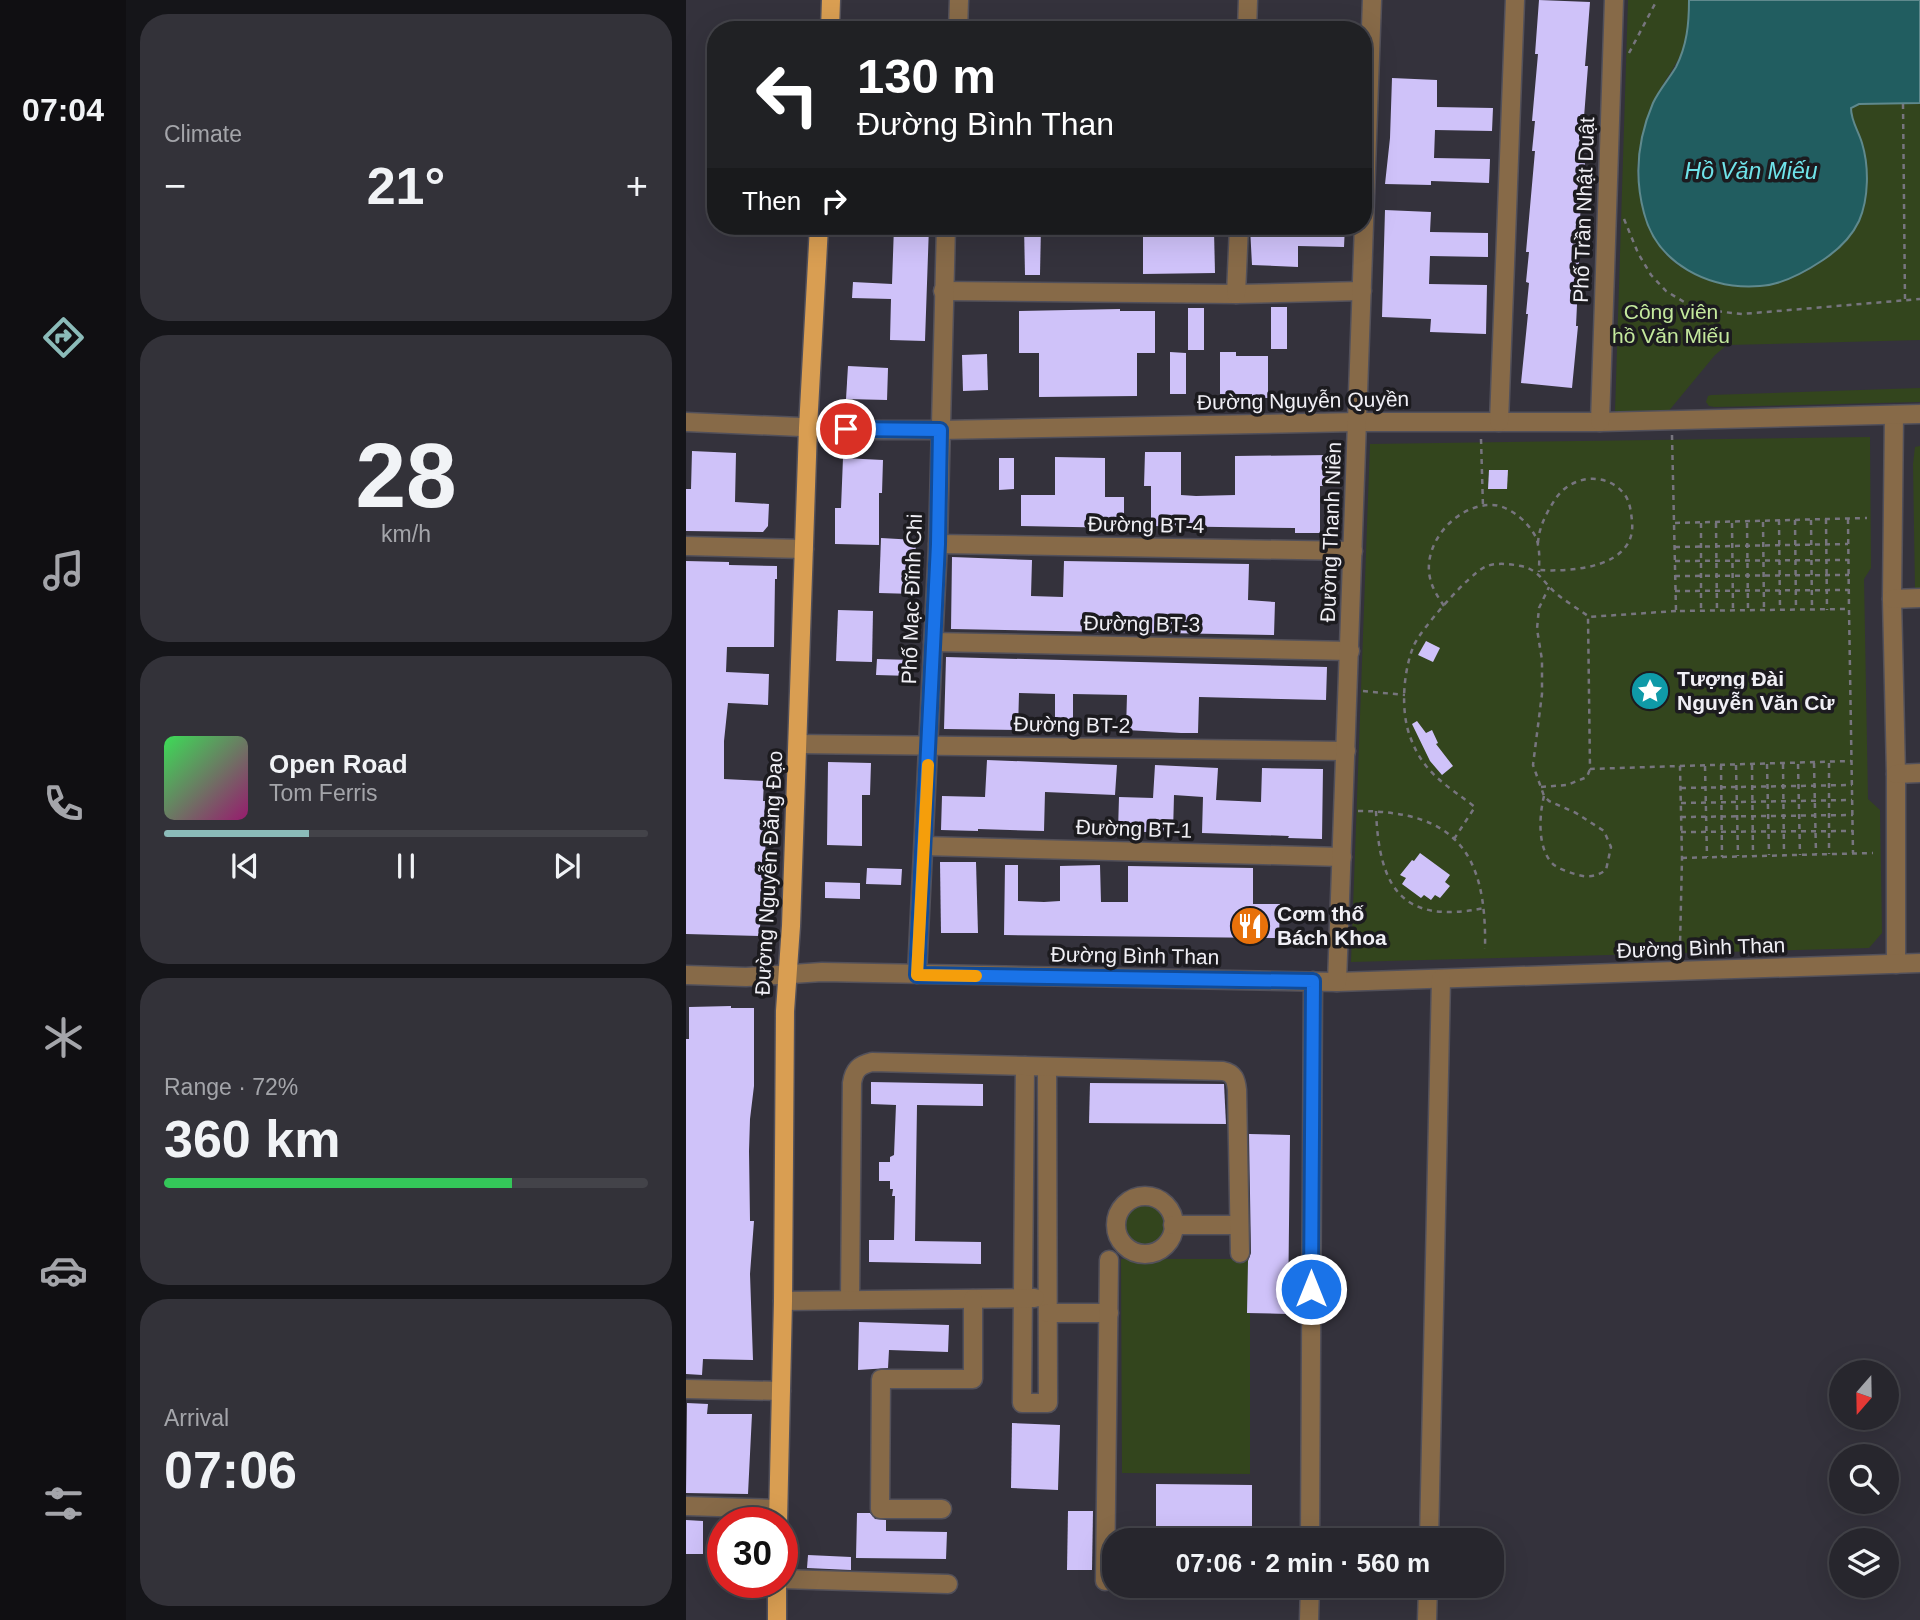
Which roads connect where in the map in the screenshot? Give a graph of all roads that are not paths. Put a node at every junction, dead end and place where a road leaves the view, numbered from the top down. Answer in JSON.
{"nodes":[{"id":1,"x":831,"y":0,"type":"edge"},
{"id":2,"x":960,"y":0,"type":"edge"},
{"id":3,"x":1248,"y":0,"type":"edge"},
{"id":4,"x":1373,"y":0,"type":"edge"},
{"id":5,"x":1515,"y":0,"type":"edge"},
{"id":6,"x":1614,"y":0,"type":"edge"},
{"id":7,"x":830,"y":21,"type":"edge"},
{"id":8,"x":959,"y":21,"type":"edge"},
{"id":9,"x":1247,"y":21,"type":"edge"},
{"id":10,"x":1372,"y":26,"type":"edge"},
{"id":11,"x":819,"y":235,"type":"edge"},
{"id":12,"x":946,"y":235,"type":"edge"},
{"id":13,"x":1239,"y":235,"type":"edge"},
{"id":14,"x":1364,"y":235,"type":"edge"},
{"id":15,"x":1362,"y":291,"type":"junction"},
{"id":16,"x":943,"y":292,"type":"junction"},
{"id":17,"x":1236,"y":294,"type":"junction"},
{"id":18,"x":1920,"y":414,"type":"edge"},
{"id":19,"x":1894,"y":415,"type":"junction"},
{"id":20,"x":686,"y":422,"type":"edge"},
{"id":21,"x":1357,"y":422,"type":"junction"},
{"id":22,"x":1499,"y":422,"type":"junction"},
{"id":23,"x":1601,"y":422,"type":"junction"},
{"id":24,"x":808,"y":428,"type":"junction"},
{"id":25,"x":940,"y":430,"type":"junction"},
{"id":26,"x":938,"y":544,"type":"junction"},
{"id":27,"x":686,"y":546,"type":"edge"},
{"id":28,"x":804,"y":550,"type":"junction"},
{"id":29,"x":1353,"y":551,"type":"junction"},
{"id":30,"x":1892,"y":598,"type":"junction"},
{"id":31,"x":1920,"y":598,"type":"edge"},
{"id":32,"x":933,"y":642,"type":"junction"},
{"id":33,"x":1350,"y":650,"type":"junction"},
{"id":34,"x":798,"y":744,"type":"junction"},
{"id":35,"x":929,"y":746,"type":"junction"},
{"id":36,"x":1346,"y":751,"type":"junction"},
{"id":37,"x":1920,"y":773,"type":"edge"},
{"id":38,"x":1896,"y":774,"type":"junction"},
{"id":39,"x":924,"y":846,"type":"junction"},
{"id":40,"x":1342,"y":857,"type":"junction"},
{"id":41,"x":1920,"y":963,"type":"edge"},
{"id":42,"x":1896,"y":964,"type":"junction"},
{"id":43,"x":788,"y":973,"type":"junction"},
{"id":44,"x":686,"y":975,"type":"edge"},
{"id":45,"x":917,"y":975,"type":"junction"},
{"id":46,"x":1441,"y":979,"type":"junction"},
{"id":47,"x":1313,"y":981,"type":"junction"},
{"id":48,"x":1337,"y":982,"type":"junction"},
{"id":49,"x":1025,"y":1066,"type":"junction"},
{"id":50,"x":1047,"y":1067,"type":"junction"},
{"id":51,"x":1239,"y":1225,"type":"junction"},
{"id":52,"x":1173,"y":1226,"type":"dead end"},
{"id":53,"x":1240,"y":1253,"type":"dead end"},
{"id":54,"x":1109,"y":1260,"type":"dead end"},
{"id":55,"x":1023,"y":1298,"type":"junction"},
{"id":56,"x":974,"y":1299,"type":"junction"},
{"id":57,"x":850,"y":1300,"type":"junction"},
{"id":58,"x":783,"y":1301,"type":"junction"},
{"id":59,"x":1048,"y":1305,"type":"junction"},
{"id":60,"x":1108,"y":1312,"type":"junction"},
{"id":61,"x":686,"y":1389,"type":"edge"},
{"id":62,"x":781,"y":1391,"type":"junction"},
{"id":63,"x":686,"y":1506,"type":"edge"},
{"id":64,"x":778,"y":1507,"type":"edge"},
{"id":65,"x":707,"y":1508,"type":"edge"},
{"id":66,"x":942,"y":1509,"type":"dead end"},
{"id":67,"x":1106,"y":1528,"type":"edge"},
{"id":68,"x":1310,"y":1528,"type":"edge"},
{"id":69,"x":1429,"y":1528,"type":"edge"},
{"id":70,"x":798,"y":1579,"type":"edge"},
{"id":71,"x":948,"y":1584,"type":"dead end"},
{"id":72,"x":777,"y":1598,"type":"edge"},
{"id":73,"x":1310,"y":1598,"type":"edge"},
{"id":74,"x":1428,"y":1598,"type":"edge"},
{"id":75,"x":776,"y":1620,"type":"edge"},
{"id":76,"x":1309,"y":1620,"type":"edge"},
{"id":77,"x":1427,"y":1620,"type":"edge"}],
"edges":[{"from":1,"to":7,"type":"main road"},
{"from":2,"to":8,"type":"street"},
{"from":3,"to":9,"type":"street"},
{"from":4,"to":10,"type":"street","name":"Đường Thanh Niên"},
{"from":5,"to":22,"type":"street"},
{"from":6,"to":23,"type":"street","name":"Phố Trần Nhật Duật"},
{"from":11,"to":24,"type":"main road","name":"Đường Nguyễn Đăng Đạo"},
{"from":12,"to":16,"type":"street","name":"Phố Mạc Đĩnh Chi"},
{"from":13,"to":17,"type":"street"},
{"from":14,"to":15,"type":"street","name":"Đường Thanh Niên"},
{"from":15,"to":17,"type":"street"},
{"from":15,"to":21,"type":"street","name":"Đường Thanh Niên"},
{"from":16,"to":17,"type":"street"},
{"from":16,"to":25,"type":"street","name":"Phố Mạc Đĩnh Chi"},
{"from":18,"to":19,"type":"street","name":"Đường Nguyễn Quyền"},
{"from":19,"to":23,"type":"street","name":"Đường Nguyễn Quyền"},
{"from":19,"to":30,"type":"street"},
{"from":20,"to":24,"type":"street","name":"Đường Nguyễn Quyền"},
{"from":21,"to":22,"type":"street","name":"Đường Nguyễn Quyền"},
{"from":21,"to":25,"type":"street","name":"Đường Nguyễn Quyền"},
{"from":21,"to":29,"type":"street","name":"Đường Thanh Niên"},
{"from":22,"to":23,"type":"street","name":"Đường Nguyễn Quyền"},
{"from":24,"to":25,"type":"street","name":"Đường Nguyễn Quyền"},
{"from":24,"to":28,"type":"main road","name":"Đường Nguyễn Đăng Đạo"},
{"from":25,"to":26,"type":"street","name":"Phố Mạc Đĩnh Chi"},
{"from":26,"to":29,"type":"street","name":"Đường BT-4"},
{"from":26,"to":32,"type":"street","name":"Phố Mạc Đĩnh Chi"},
{"from":27,"to":28,"type":"street"},
{"from":28,"to":34,"type":"main road","name":"Đường Nguyễn Đăng Đạo"},
{"from":29,"to":33,"type":"street","name":"Đường Thanh Niên"},
{"from":30,"to":31,"type":"street"},
{"from":30,"to":38,"type":"street"},
{"from":32,"to":33,"type":"street","name":"Đường BT-3"},
{"from":32,"to":35,"type":"street","name":"Phố Mạc Đĩnh Chi"},
{"from":33,"to":36,"type":"street","name":"Đường Thanh Niên"},
{"from":34,"to":35,"type":"street","name":"Đường BT-2"},
{"from":34,"to":43,"type":"main road","name":"Đường Nguyễn Đăng Đạo"},
{"from":35,"to":36,"type":"street","name":"Đường BT-2"},
{"from":35,"to":39,"type":"street","name":"Phố Mạc Đĩnh Chi"},
{"from":36,"to":40,"type":"street","name":"Đường Thanh Niên"},
{"from":37,"to":38,"type":"street"},
{"from":38,"to":42,"type":"street"},
{"from":39,"to":40,"type":"street","name":"Đường BT-1"},
{"from":39,"to":45,"type":"street","name":"Phố Mạc Đĩnh Chi"},
{"from":40,"to":48,"type":"street","name":"Đường Thanh Niên"},
{"from":41,"to":42,"type":"street","name":"Đường Bình Than"},
{"from":42,"to":46,"type":"street","name":"Đường Bình Than"},
{"from":43,"to":44,"type":"street","name":"Đường Bình Than"},
{"from":43,"to":45,"type":"street","name":"Đường Bình Than"},
{"from":43,"to":58,"type":"main road","name":"Đường Nguyễn Đăng Đạo"},
{"from":45,"to":47,"type":"street","name":"Đường Bình Than"},
{"from":46,"to":48,"type":"street","name":"Đường Bình Than"},
{"from":46,"to":69,"type":"street"},
{"from":47,"to":48,"type":"street","name":"Đường Bình Than"},
{"from":47,"to":68,"type":"street"},
{"from":49,"to":50,"type":"street"},
{"from":49,"to":55,"type":"street"},
{"from":49,"to":57,"type":"street"},
{"from":50,"to":51,"type":"street"},
{"from":50,"to":59,"type":"street"},
{"from":51,"to":52,"type":"street"},
{"from":51,"to":53,"type":"street"},
{"from":54,"to":60,"type":"street"},
{"from":55,"to":56,"type":"street"},
{"from":55,"to":59,"type":"street"},
{"from":55,"to":59,"type":"street"},
{"from":56,"to":57,"type":"street"},
{"from":56,"to":66,"type":"street"},
{"from":57,"to":58,"type":"street"},
{"from":58,"to":62,"type":"main road","name":"Đường Nguyễn Đăng Đạo"},
{"from":59,"to":60,"type":"street"},
{"from":60,"to":67,"type":"street"},
{"from":61,"to":62,"type":"street"},
{"from":62,"to":64,"type":"main road","name":"Đường Nguyễn Đăng Đạo"},
{"from":63,"to":65,"type":"street"},
{"from":70,"to":71,"type":"street"},
{"from":72,"to":75,"type":"main road"},
{"from":73,"to":76,"type":"street"},
{"from":74,"to":77,"type":"street"}]}
